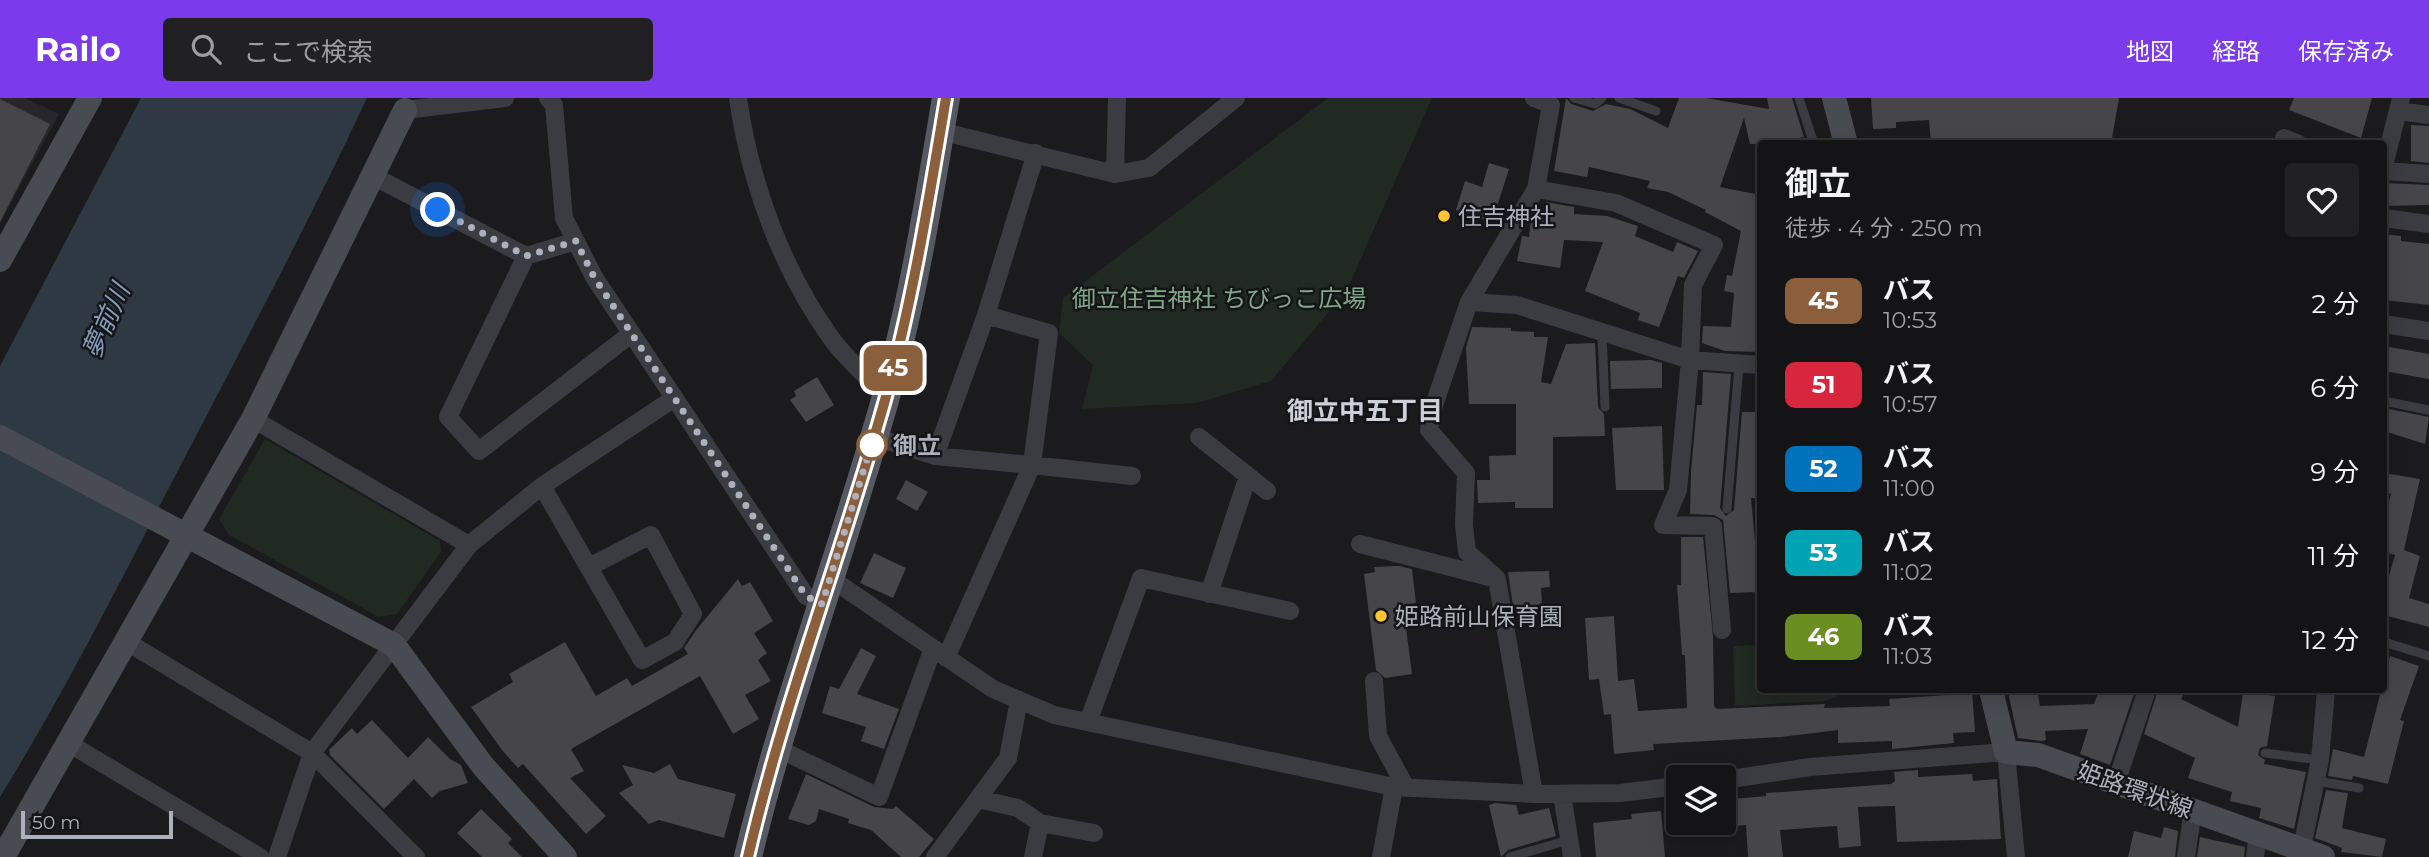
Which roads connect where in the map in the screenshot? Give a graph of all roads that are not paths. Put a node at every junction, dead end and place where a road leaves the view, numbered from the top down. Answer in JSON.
{"nodes":[{"id":1,"x":90,"y":98,"type":"edge"},
{"id":2,"x":505,"y":98,"type":"edge"},
{"id":3,"x":548,"y":98,"type":"edge"},
{"id":4,"x":738,"y":98,"type":"edge"},
{"id":5,"x":946,"y":98,"type":"edge"},
{"id":6,"x":1116,"y":98,"type":"edge"},
{"id":7,"x":1574,"y":98,"type":"edge"},
{"id":8,"x":1602,"y":98,"type":"edge"},
{"id":9,"x":1619,"y":98,"type":"edge"},
{"id":10,"x":1799,"y":98,"type":"edge"},
{"id":11,"x":1834,"y":98,"type":"edge"},
{"id":12,"x":1229,"y":100,"type":"edge"},
{"id":13,"x":1546,"y":100,"type":"edge"},
{"id":14,"x":408,"y":104,"type":"edge"},
{"id":15,"x":2399,"y":105,"type":"edge"},
{"id":16,"x":1657,"y":111,"type":"dead end"},
{"id":17,"x":2429,"y":115,"type":"edge"},
{"id":18,"x":940,"y":131,"type":"junction"},
{"id":19,"x":1813,"y":140,"type":"edge"},
{"id":20,"x":1845,"y":140,"type":"edge"},
{"id":21,"x":1036,"y":153,"type":"junction"},
{"id":22,"x":2387,"y":155,"type":"edge"},
{"id":23,"x":2387,"y":168,"type":"edge"},
{"id":24,"x":1115,"y":174,"type":"junction"},
{"id":25,"x":2429,"y":174,"type":"edge"},
{"id":26,"x":373,"y":176,"type":"junction"},
{"id":27,"x":1536,"y":189,"type":"junction"},
{"id":28,"x":2387,"y":218,"type":"edge"},
{"id":29,"x":2429,"y":224,"type":"edge"},
{"id":30,"x":576,"y":241,"type":"junction"},
{"id":31,"x":526,"y":256,"type":"junction"},
{"id":32,"x":0,"y":260,"type":"edge"},
{"id":33,"x":1469,"y":302,"type":"junction"},
{"id":34,"x":986,"y":314,"type":"junction"},
{"id":35,"x":2387,"y":324,"type":"edge"},
{"id":36,"x":2429,"y":331,"type":"edge"},
{"id":37,"x":1602,"y":333,"type":"junction"},
{"id":38,"x":631,"y":334,"type":"junction"},
{"id":39,"x":1690,"y":360,"type":"junction"},
{"id":40,"x":1739,"y":365,"type":"junction"},
{"id":41,"x":1757,"y":365,"type":"edge"},
{"id":42,"x":886,"y":396,"type":"junction"},
{"id":43,"x":673,"y":399,"type":"junction"},
{"id":44,"x":2387,"y":402,"type":"edge"},
{"id":45,"x":1605,"y":407,"type":"dead end"},
{"id":46,"x":2428,"y":410,"type":"edge"},
{"id":47,"x":253,"y":419,"type":"junction"},
{"id":48,"x":0,"y":437,"type":"edge"},
{"id":49,"x":874,"y":437,"type":"junction"},
{"id":50,"x":1199,"y":437,"type":"dead end"},
{"id":51,"x":935,"y":456,"type":"junction"},
{"id":52,"x":1032,"y":465,"type":"junction"},
{"id":53,"x":1132,"y":476,"type":"dead end"},
{"id":54,"x":1248,"y":476,"type":"junction"},
{"id":55,"x":541,"y":486,"type":"junction"},
{"id":56,"x":1267,"y":491,"type":"dead end"},
{"id":57,"x":1727,"y":509,"type":"dead end"},
{"id":58,"x":188,"y":534,"type":"junction"},
{"id":59,"x":1360,"y":544,"type":"dead end"},
{"id":60,"x":469,"y":545,"type":"junction"},
{"id":61,"x":589,"y":567,"type":"junction"},
{"id":62,"x":1497,"y":579,"type":"junction"},
{"id":63,"x":826,"y":591,"type":"junction"},
{"id":64,"x":1209,"y":594,"type":"junction"},
{"id":65,"x":1290,"y":611,"type":"dead end"},
{"id":66,"x":1722,"y":630,"type":"dead end"},
{"id":67,"x":127,"y":642,"type":"junction"},
{"id":68,"x":2387,"y":643,"type":"edge"},
{"id":69,"x":394,"y":645,"type":"junction"},
{"id":70,"x":939,"y":653,"type":"junction"},
{"id":71,"x":2429,"y":656,"type":"edge"},
{"id":72,"x":1374,"y":681,"type":"dead end"},
{"id":73,"x":1992,"y":693,"type":"edge"},
{"id":74,"x":2146,"y":693,"type":"edge"},
{"id":75,"x":2326,"y":693,"type":"edge"},
{"id":76,"x":1019,"y":700,"type":"junction"},
{"id":77,"x":1088,"y":722,"type":"junction"},
{"id":78,"x":68,"y":743,"type":"junction"},
{"id":79,"x":777,"y":748,"type":"junction"},
{"id":80,"x":2006,"y":752,"type":"junction"},
{"id":81,"x":312,"y":753,"type":"junction"},
{"id":82,"x":2265,"y":753,"type":"dead end"},
{"id":83,"x":2320,"y":760,"type":"junction"},
{"id":84,"x":1736,"y":777,"type":"edge"},
{"id":85,"x":2315,"y":781,"type":"junction"},
{"id":86,"x":2116,"y":783,"type":"junction"},
{"id":87,"x":1400,"y":787,"type":"junction"},
{"id":88,"x":1666,"y":787,"type":"edge"},
{"id":89,"x":2359,"y":788,"type":"dead end"},
{"id":90,"x":1534,"y":794,"type":"junction"},
{"id":91,"x":1562,"y":794,"type":"junction"},
{"id":92,"x":978,"y":799,"type":"junction"},
{"id":93,"x":2193,"y":810,"type":"junction"},
{"id":94,"x":1040,"y":823,"type":"junction"},
{"id":95,"x":1094,"y":833,"type":"dead end"},
{"id":96,"x":2257,"y":845,"type":"edge"},
{"id":97,"x":1571,"y":848,"type":"edge"},
{"id":98,"x":12,"y":854,"type":"edge"},
{"id":99,"x":2308,"y":854,"type":"edge"},
{"id":100,"x":260,"y":857,"type":"edge"},
{"id":101,"x":277,"y":857,"type":"edge"},
{"id":102,"x":416,"y":857,"type":"edge"},
{"id":103,"x":565,"y":857,"type":"edge"},
{"id":104,"x":748,"y":857,"type":"edge"},
{"id":105,"x":935,"y":857,"type":"edge"},
{"id":106,"x":1033,"y":857,"type":"edge"},
{"id":107,"x":1381,"y":857,"type":"edge"},
{"id":108,"x":1510,"y":857,"type":"edge"},
{"id":109,"x":2016,"y":857,"type":"edge"},
{"id":110,"x":2186,"y":857,"type":"edge"}],
"edges":[{"from":1,"to":32,"type":"street"},
{"from":2,"to":14,"type":"street"},
{"from":3,"to":30,"type":"street"},
{"from":4,"to":42,"type":"street"},
{"from":5,"to":18,"type":"main road"},
{"from":6,"to":24,"type":"street"},
{"from":7,"to":8,"type":"lane"},
{"from":9,"to":16,"type":"lane"},
{"from":10,"to":19,"type":"lane"},
{"from":11,"to":20,"type":"street"},
{"from":12,"to":24,"type":"street"},
{"from":13,"to":27,"type":"street"},
{"from":14,"to":26,"type":"street"},
{"from":15,"to":17,"type":"street"},
{"from":15,"to":22,"type":"street"},
{"from":18,"to":21,"type":"street"},
{"from":18,"to":42,"type":"main road"},
{"from":21,"to":24,"type":"street"},
{"from":21,"to":34,"type":"street"},
{"from":23,"to":25,"type":"street"},
{"from":26,"to":31,"type":"street"},
{"from":26,"to":47,"type":"street"},
{"from":27,"to":33,"type":"street"},
{"from":27,"to":39,"type":"street"},
{"from":28,"to":29,"type":"street"},
{"from":30,"to":31,"type":"street"},
{"from":30,"to":38,"type":"street"},
{"from":31,"to":38,"type":"street"},
{"from":33,"to":37,"type":"street"},
{"from":33,"to":62,"type":"street"},
{"from":34,"to":51,"type":"street"},
{"from":34,"to":52,"type":"street"},
{"from":35,"to":36,"type":"street"},
{"from":37,"to":39,"type":"street"},
{"from":37,"to":45,"type":"lane"},
{"from":38,"to":43,"type":"street"},
{"from":39,"to":40,"type":"street"},
{"from":39,"to":66,"type":"street"},
{"from":40,"to":41,"type":"street"},
{"from":40,"to":57,"type":"lane"},
{"from":42,"to":49,"type":"main road"},
{"from":43,"to":55,"type":"street"},
{"from":43,"to":63,"type":"street"},
{"from":44,"to":46,"type":"lane"},
{"from":47,"to":58,"type":"street"},
{"from":47,"to":60,"type":"street"},
{"from":48,"to":58,"type":"street"},
{"from":49,"to":51,"type":"street"},
{"from":49,"to":63,"type":"main road"},
{"from":50,"to":54,"type":"street"},
{"from":51,"to":52,"type":"street"},
{"from":52,"to":53,"type":"street"},
{"from":52,"to":70,"type":"street"},
{"from":54,"to":56,"type":"street"},
{"from":54,"to":64,"type":"street"},
{"from":55,"to":60,"type":"street"},
{"from":55,"to":61,"type":"street"},
{"from":58,"to":67,"type":"street"},
{"from":58,"to":69,"type":"street"},
{"from":59,"to":62,"type":"street"},
{"from":60,"to":69,"type":"street"},
{"from":61,"to":61,"type":"street"},
{"from":62,"to":90,"type":"street"},
{"from":63,"to":70,"type":"street"},
{"from":63,"to":79,"type":"main road"},
{"from":64,"to":65,"type":"street"},
{"from":64,"to":77,"type":"street"},
{"from":67,"to":78,"type":"street"},
{"from":67,"to":81,"type":"street"},
{"from":68,"to":71,"type":"lane"},
{"from":69,"to":81,"type":"street"},
{"from":69,"to":103,"type":"street"},
{"from":70,"to":76,"type":"street"},
{"from":70,"to":79,"type":"street"},
{"from":72,"to":87,"type":"street"},
{"from":73,"to":80,"type":"street"},
{"from":74,"to":86,"type":"street"},
{"from":75,"to":83,"type":"street"},
{"from":76,"to":77,"type":"street"},
{"from":76,"to":92,"type":"street"},
{"from":77,"to":87,"type":"street"},
{"from":78,"to":98,"type":"street"},
{"from":78,"to":100,"type":"street"},
{"from":79,"to":104,"type":"main road"},
{"from":80,"to":84,"type":"street"},
{"from":80,"to":86,"type":"street","name":"姫路環状線"},
{"from":80,"to":109,"type":"street"},
{"from":81,"to":101,"type":"street"},
{"from":81,"to":102,"type":"street"},
{"from":82,"to":83,"type":"lane"},
{"from":83,"to":85,"type":"street"},
{"from":85,"to":89,"type":"lane"},
{"from":85,"to":99,"type":"street"},
{"from":86,"to":93,"type":"street","name":"姫路環状線"},
{"from":87,"to":90,"type":"street"},
{"from":87,"to":107,"type":"street"},
{"from":88,"to":91,"type":"street"},
{"from":90,"to":91,"type":"street"},
{"from":91,"to":97,"type":"street"},
{"from":92,"to":94,"type":"street"},
{"from":92,"to":105,"type":"street"},
{"from":93,"to":96,"type":"street","name":"姫路環状線"},
{"from":93,"to":110,"type":"street"},
{"from":94,"to":95,"type":"street"},
{"from":94,"to":106,"type":"street"},
{"from":96,"to":99,"type":"street","name":"姫路環状線"},
{"from":97,"to":108,"type":"lane"}]}
